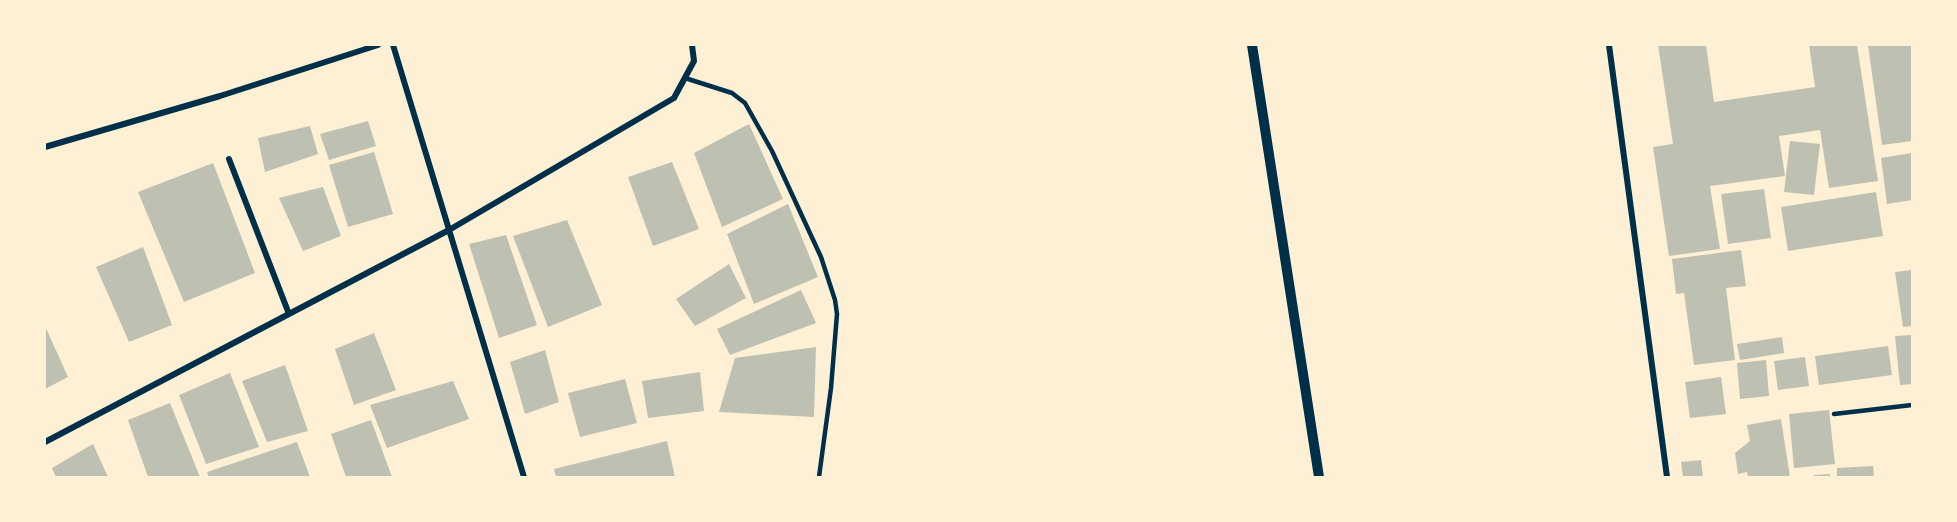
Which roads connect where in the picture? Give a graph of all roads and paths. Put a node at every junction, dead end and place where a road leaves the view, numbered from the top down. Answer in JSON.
{"nodes":[{"id":1,"x":378,"y":45,"type":"edge"},
{"id":2,"x":393,"y":45,"type":"edge"},
{"id":3,"x":692,"y":45,"type":"edge"},
{"id":4,"x":1252,"y":45,"type":"edge"},
{"id":5,"x":1609,"y":45,"type":"edge"},
{"id":6,"x":685,"y":78,"type":"junction"},
{"id":7,"x":45,"y":147,"type":"edge"},
{"id":8,"x":229,"y":159,"type":"dead end"},
{"id":9,"x":450,"y":230,"type":"junction"},
{"id":10,"x":289,"y":314,"type":"junction"},
{"id":11,"x":1912,"y":405,"type":"edge"},
{"id":12,"x":1834,"y":414,"type":"dead end"},
{"id":13,"x":45,"y":442,"type":"edge"},
{"id":14,"x":524,"y":477,"type":"edge"},
{"id":15,"x":819,"y":477,"type":"edge"},
{"id":16,"x":1320,"y":477,"type":"edge"},
{"id":17,"x":1667,"y":477,"type":"edge"}],
"edges":[{"from":1,"to":7,"type":"street"},
{"from":2,"to":9,"type":"street"},
{"from":3,"to":6,"type":"street"},
{"from":4,"to":16,"type":"street"},
{"from":5,"to":17,"type":"street"},
{"from":6,"to":9,"type":"street"},
{"from":6,"to":15,"type":"lane"},
{"from":8,"to":10,"type":"street"},
{"from":9,"to":10,"type":"street"},
{"from":9,"to":14,"type":"street"},
{"from":10,"to":13,"type":"street"},
{"from":11,"to":12,"type":"lane"}]}
